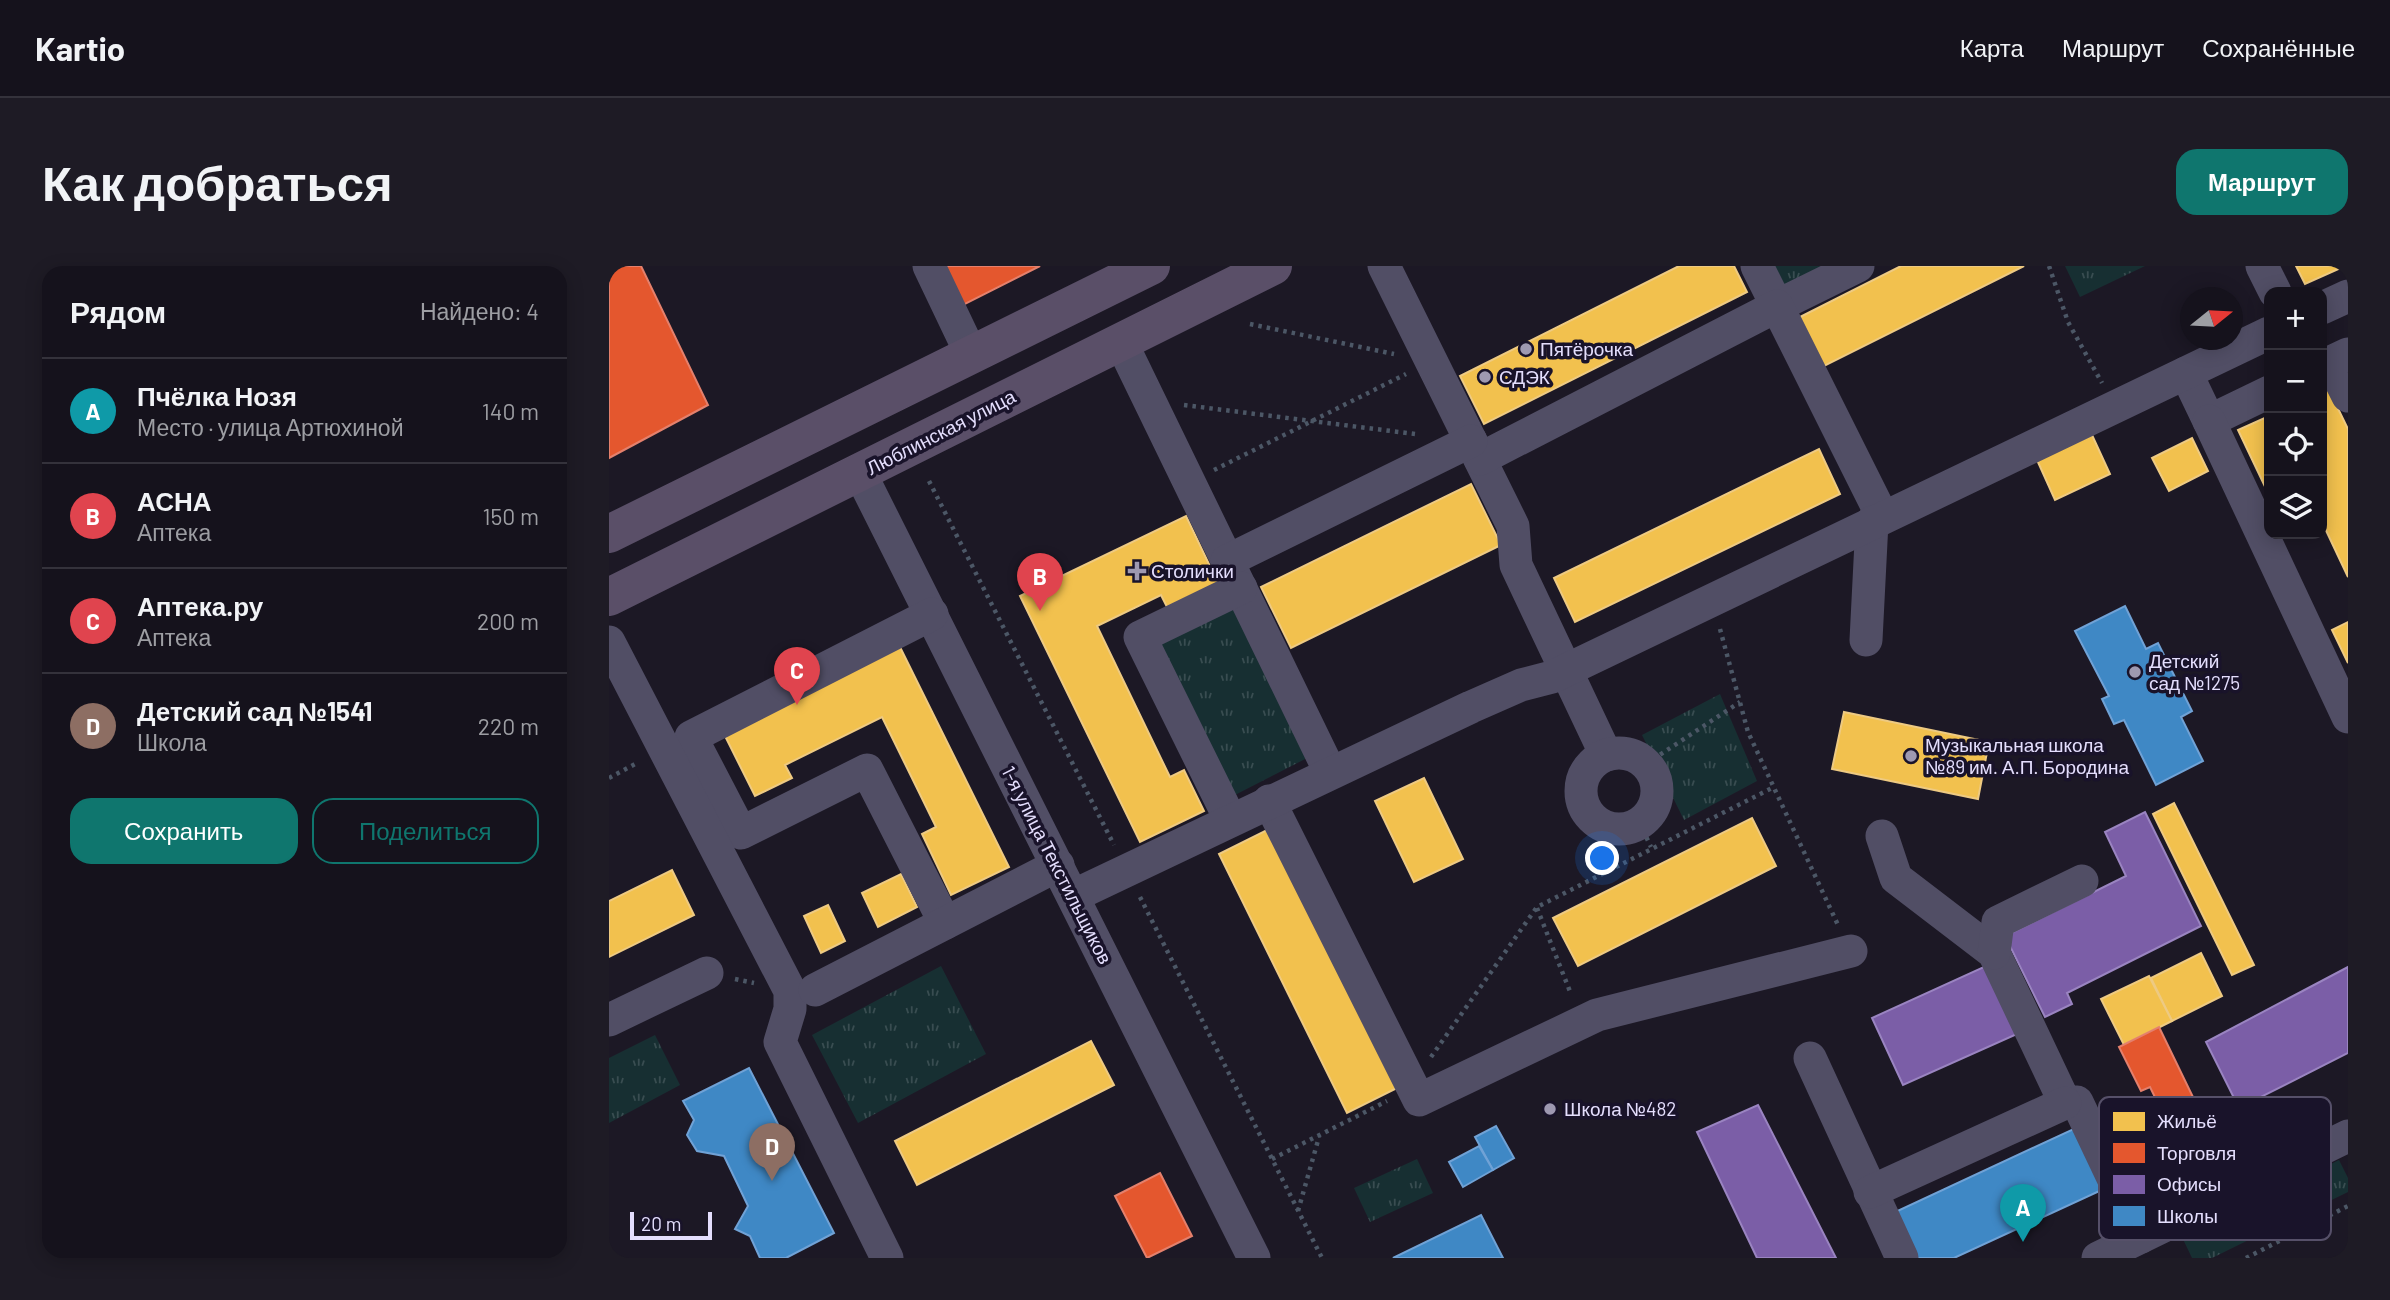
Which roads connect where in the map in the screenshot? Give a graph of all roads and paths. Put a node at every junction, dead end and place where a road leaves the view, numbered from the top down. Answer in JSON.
{"nodes":[{"id":1,"x":929,"y":266,"type":"edge"},
{"id":2,"x":1151,"y":266,"type":"edge"},
{"id":3,"x":1273,"y":266,"type":"edge"},
{"id":4,"x":1384,"y":266,"type":"edge"},
{"id":5,"x":1757,"y":266,"type":"edge"},
{"id":6,"x":1858,"y":266,"type":"edge"},
{"id":7,"x":2049,"y":266,"type":"edge"},
{"id":8,"x":2262,"y":266,"type":"edge"},
{"id":9,"x":2272,"y":287,"type":"edge"},
{"id":10,"x":2348,"y":296,"type":"edge"},
{"id":11,"x":1777,"y":306,"type":"junction"},
{"id":12,"x":2327,"y":306,"type":"edge"},
{"id":13,"x":1250,"y":324,"type":"dead end"},
{"id":14,"x":2264,"y":335,"type":"edge"},
{"id":15,"x":1121,"y":342,"type":"junction"},
{"id":16,"x":971,"y":354,"type":"junction"},
{"id":17,"x":2334,"y":361,"type":"edge"},
{"id":18,"x":1432,"y":362,"type":"junction"},
{"id":19,"x":2186,"y":373,"type":"junction"},
{"id":20,"x":2264,"y":394,"type":"edge"},
{"id":21,"x":2348,"y":396,"type":"edge"},
{"id":22,"x":1149,"y":401,"type":"junction"},
{"id":23,"x":2117,"y":405,"type":"junction"},
{"id":24,"x":1311,"y":421,"type":"junction"},
{"id":25,"x":2209,"y":421,"type":"junction"},
{"id":26,"x":1418,"y":435,"type":"dead end"},
{"id":27,"x":1476,"y":450,"type":"junction"},
{"id":28,"x":860,"y":472,"type":"junction"},
{"id":29,"x":1190,"y":483,"type":"junction"},
{"id":30,"x":1877,"y":519,"type":"junction"},
{"id":31,"x":609,"y":534,"type":"edge"},
{"id":32,"x":1234,"y":574,"type":"junction"},
{"id":33,"x":609,"y":597,"type":"edge"},
{"id":34,"x":1712,"y":599,"type":"junction"},
{"id":35,"x":932,"y":614,"type":"junction"},
{"id":36,"x":1866,"y":640,"type":"dead end"},
{"id":37,"x":609,"y":642,"type":"edge"},
{"id":38,"x":1566,"y":670,"type":"junction"},
{"id":39,"x":1740,"y":702,"type":"junction"},
{"id":40,"x":2347,"y":713,"type":"edge"},
{"id":41,"x":1606,"y":755,"type":"junction"},
{"id":42,"x":1646,"y":764,"type":"junction"},
{"id":43,"x":1330,"y":772,"type":"junction"},
{"id":44,"x":1772,"y":788,"type":"junction"},
{"id":45,"x":1269,"y":801,"type":"junction"},
{"id":46,"x":1230,"y":819,"type":"junction"},
{"id":47,"x":1645,"y":835,"type":"junction"},
{"id":48,"x":1882,"y":836,"type":"dead end"},
{"id":49,"x":1058,"y":865,"type":"junction"},
{"id":50,"x":2082,"y":881,"type":"dead end"},
{"id":51,"x":1073,"y":896,"type":"junction"},
{"id":52,"x":1537,"y":907,"type":"junction"},
{"id":53,"x":945,"y":923,"type":"junction"},
{"id":54,"x":1851,"y":951,"type":"joint"},
{"id":55,"x":1994,"y":953,"type":"junction"},
{"id":56,"x":707,"y":973,"type":"dead end"},
{"id":57,"x":815,"y":990,"type":"dead end"},
{"id":58,"x":609,"y":1020,"type":"edge"},
{"id":59,"x":1583,"y":1021,"type":"junction"},
{"id":60,"x":1810,"y":1058,"type":"dead end"},
{"id":61,"x":1412,"y":1089,"type":"junction"},
{"id":62,"x":2065,"y":1103,"type":"junction"},
{"id":63,"x":1320,"y":1136,"type":"junction"},
{"id":64,"x":2348,"y":1136,"type":"edge"},
{"id":65,"x":2331,"y":1144,"type":"edge"},
{"id":66,"x":2099,"y":1148,"type":"edge"},
{"id":67,"x":1272,"y":1159,"type":"dead end"},
{"id":68,"x":1870,"y":1192,"type":"junction"},
{"id":69,"x":2348,"y":1206,"type":"edge"},
{"id":70,"x":1298,"y":1211,"type":"dead end"},
{"id":71,"x":2331,"y":1215,"type":"edge"},
{"id":72,"x":2135,"y":1240,"type":"edge"},
{"id":73,"x":2281,"y":1240,"type":"edge"},
{"id":74,"x":887,"y":1258,"type":"edge"},
{"id":75,"x":1254,"y":1258,"type":"edge"},
{"id":76,"x":1902,"y":1258,"type":"edge"},
{"id":77,"x":2098,"y":1258,"type":"edge"},
{"id":78,"x":2246,"y":1258,"type":"edge"}],
"edges":[{"from":1,"to":16,"type":"street"},
{"from":2,"to":16,"type":"main road"},
{"from":3,"to":15,"type":"main road","name":"Люблинская улица"},
{"from":4,"to":18,"type":"street"},
{"from":5,"to":11,"type":"street"},
{"from":6,"to":11,"type":"street"},
{"from":7,"to":23,"type":"path"},
{"from":8,"to":9,"type":"street"},
{"from":10,"to":12,"type":"street"},
{"from":11,"to":27,"type":"street"},
{"from":11,"to":30,"type":"street"},
{"from":13,"to":18,"type":"path"},
{"from":14,"to":19,"type":"street"},
{"from":15,"to":22,"type":"street"},
{"from":15,"to":28,"type":"main road","name":"Люблинская улица"},
{"from":16,"to":31,"type":"main road"},
{"from":17,"to":21,"type":"street"},
{"from":18,"to":24,"type":"path"},
{"from":18,"to":27,"type":"street"},
{"from":19,"to":23,"type":"street"},
{"from":19,"to":25,"type":"street"},
{"from":20,"to":25,"type":"street"},
{"from":22,"to":24,"type":"path"},
{"from":22,"to":29,"type":"street"},
{"from":23,"to":30,"type":"street"},
{"from":24,"to":26,"type":"path"},
{"from":24,"to":29,"type":"path"},
{"from":25,"to":40,"type":"street"},
{"from":27,"to":32,"type":"street"},
{"from":27,"to":38,"type":"street"},
{"from":28,"to":33,"type":"main road","name":"Люблинская улица"},
{"from":28,"to":35,"type":"street","name":"1-я улица Текстильщиков"},
{"from":29,"to":32,"type":"street"},
{"from":30,"to":34,"type":"street"},
{"from":30,"to":36,"type":"street"},
{"from":32,"to":43,"type":"street"},
{"from":32,"to":46,"type":"street"},
{"from":34,"to":38,"type":"street"},
{"from":34,"to":39,"type":"path"},
{"from":35,"to":49,"type":"street","name":"1-я улица Текстильщиков"},
{"from":35,"to":53,"type":"street"},
{"from":37,"to":74,"type":"street"},
{"from":38,"to":41,"type":"street"},
{"from":38,"to":43,"type":"street"},
{"from":39,"to":42,"type":"path"},
{"from":39,"to":44,"type":"path"},
{"from":41,"to":42,"type":"street"},
{"from":41,"to":47,"type":"street"},
{"from":42,"to":47,"type":"street"},
{"from":43,"to":45,"type":"street"},
{"from":44,"to":47,"type":"path"},
{"from":44,"to":54,"type":"path"},
{"from":45,"to":46,"type":"street"},
{"from":45,"to":61,"type":"street"},
{"from":46,"to":51,"type":"street"},
{"from":47,"to":52,"type":"path"},
{"from":48,"to":55,"type":"street"},
{"from":49,"to":51,"type":"street","name":"1-я улица Текстильщиков"},
{"from":49,"to":53,"type":"street"},
{"from":50,"to":55,"type":"street"},
{"from":51,"to":75,"type":"street","name":"1-я улица Текстильщиков"},
{"from":52,"to":59,"type":"path"},
{"from":52,"to":61,"type":"path"},
{"from":53,"to":57,"type":"street"},
{"from":54,"to":59,"type":"street"},
{"from":55,"to":62,"type":"street"},
{"from":56,"to":58,"type":"street"},
{"from":59,"to":61,"type":"street"},
{"from":60,"to":68,"type":"street"},
{"from":61,"to":63,"type":"path"},
{"from":62,"to":66,"type":"street"},
{"from":62,"to":68,"type":"street"},
{"from":63,"to":67,"type":"path"},
{"from":63,"to":70,"type":"path"},
{"from":64,"to":65,"type":"street"},
{"from":68,"to":76,"type":"street"},
{"from":69,"to":71,"type":"path"},
{"from":72,"to":77,"type":"street"},
{"from":73,"to":78,"type":"path"}]}
